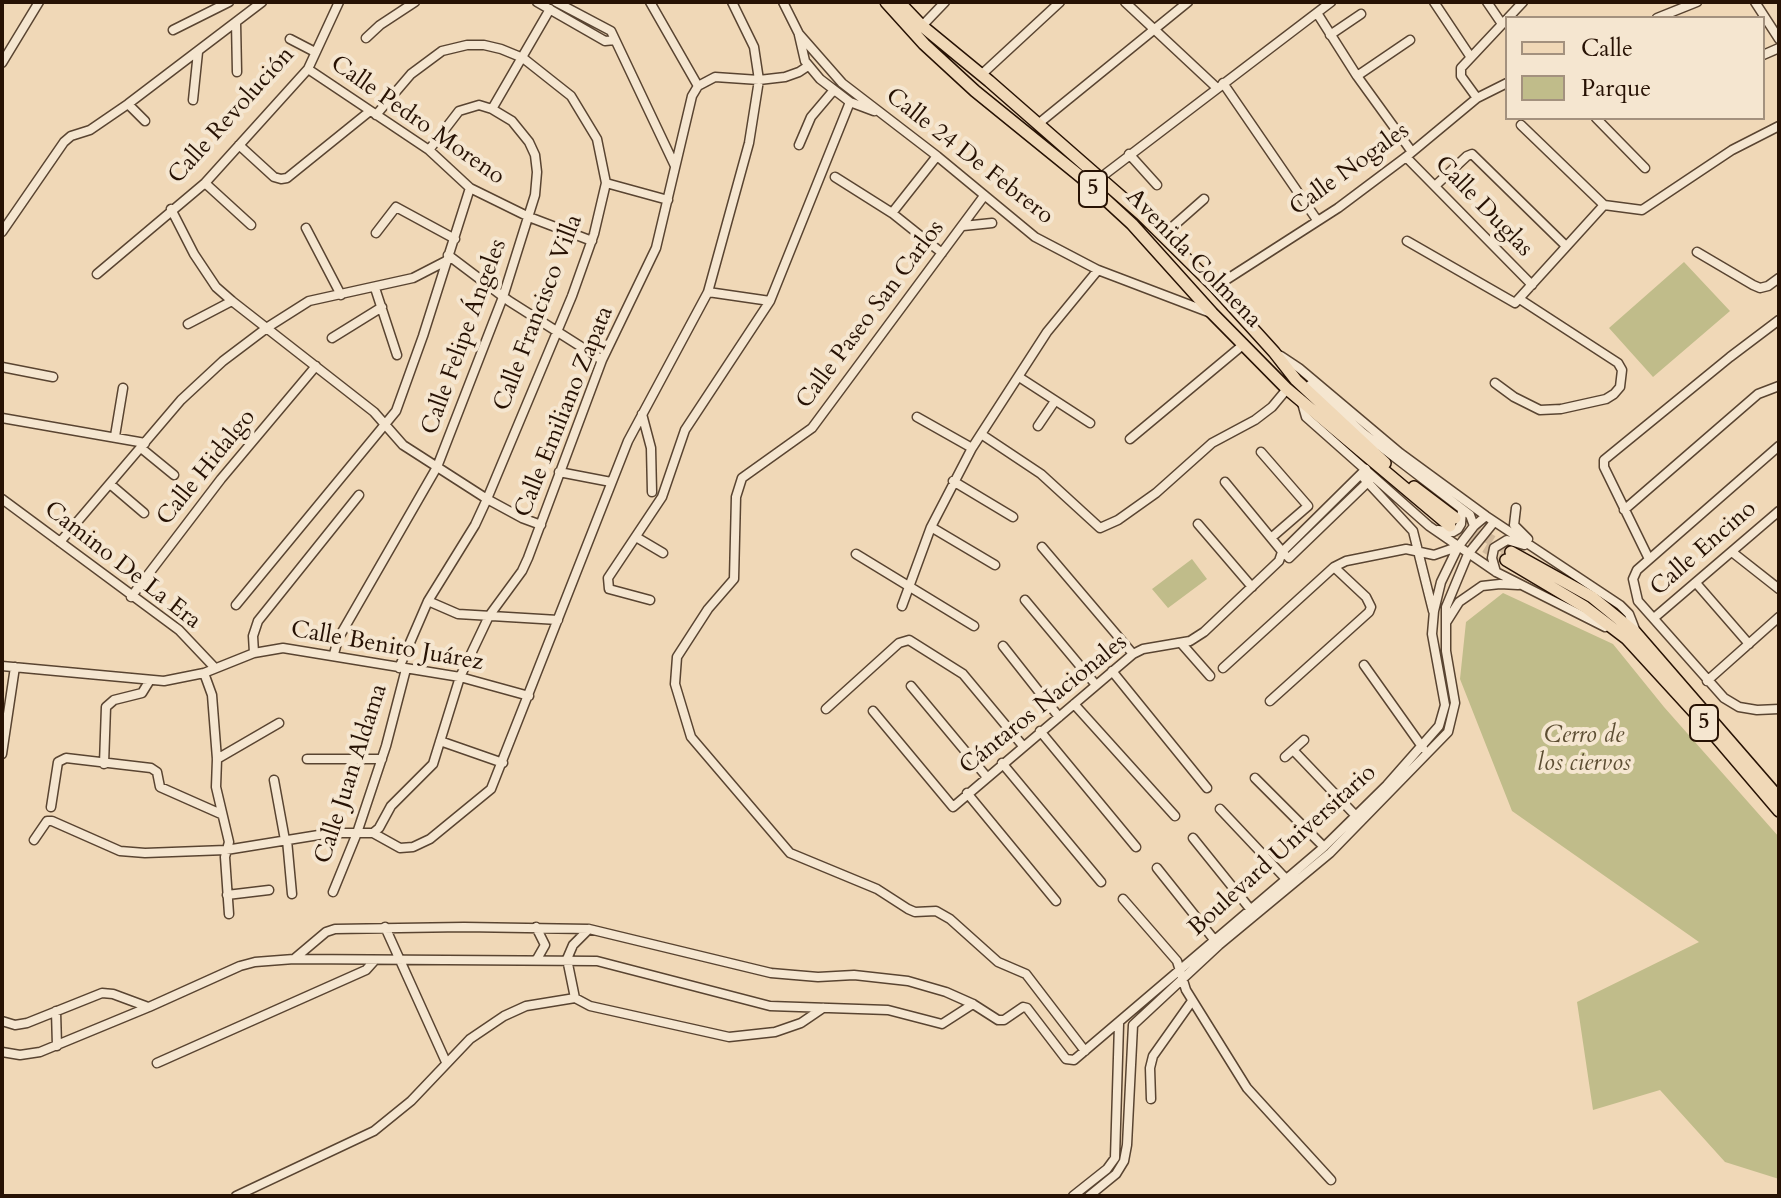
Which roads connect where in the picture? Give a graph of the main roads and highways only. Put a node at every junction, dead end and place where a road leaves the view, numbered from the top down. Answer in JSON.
{"nodes":[{"id":1,"x":886,"y":2,"type":"edge"},
{"id":2,"x":899,"y":2,"type":"edge"},
{"id":3,"x":1291,"y":385,"type":"junction"},
{"id":4,"x":1509,"y":556,"type":"tunnel mouth"},
{"id":5,"x":1631,"y":636,"type":"junction"},
{"id":6,"x":1779,"y":798,"type":"edge"},
{"id":7,"x":1779,"y":811,"type":"edge"}],
"edges":[{"from":1,"to":3,"type":"main road","name":"Avenida Colmena","number":"5"},
{"from":2,"to":3,"type":"main road","name":"Avenida Colmena","number":"5"},
{"from":3,"to":3,"type":"main road","number":"5"},
{"from":4,"to":5,"type":"main road","number":"5"},
{"from":5,"to":6,"type":"main road","number":"5"},
{"from":5,"to":7,"type":"main road","number":"5"}]}
